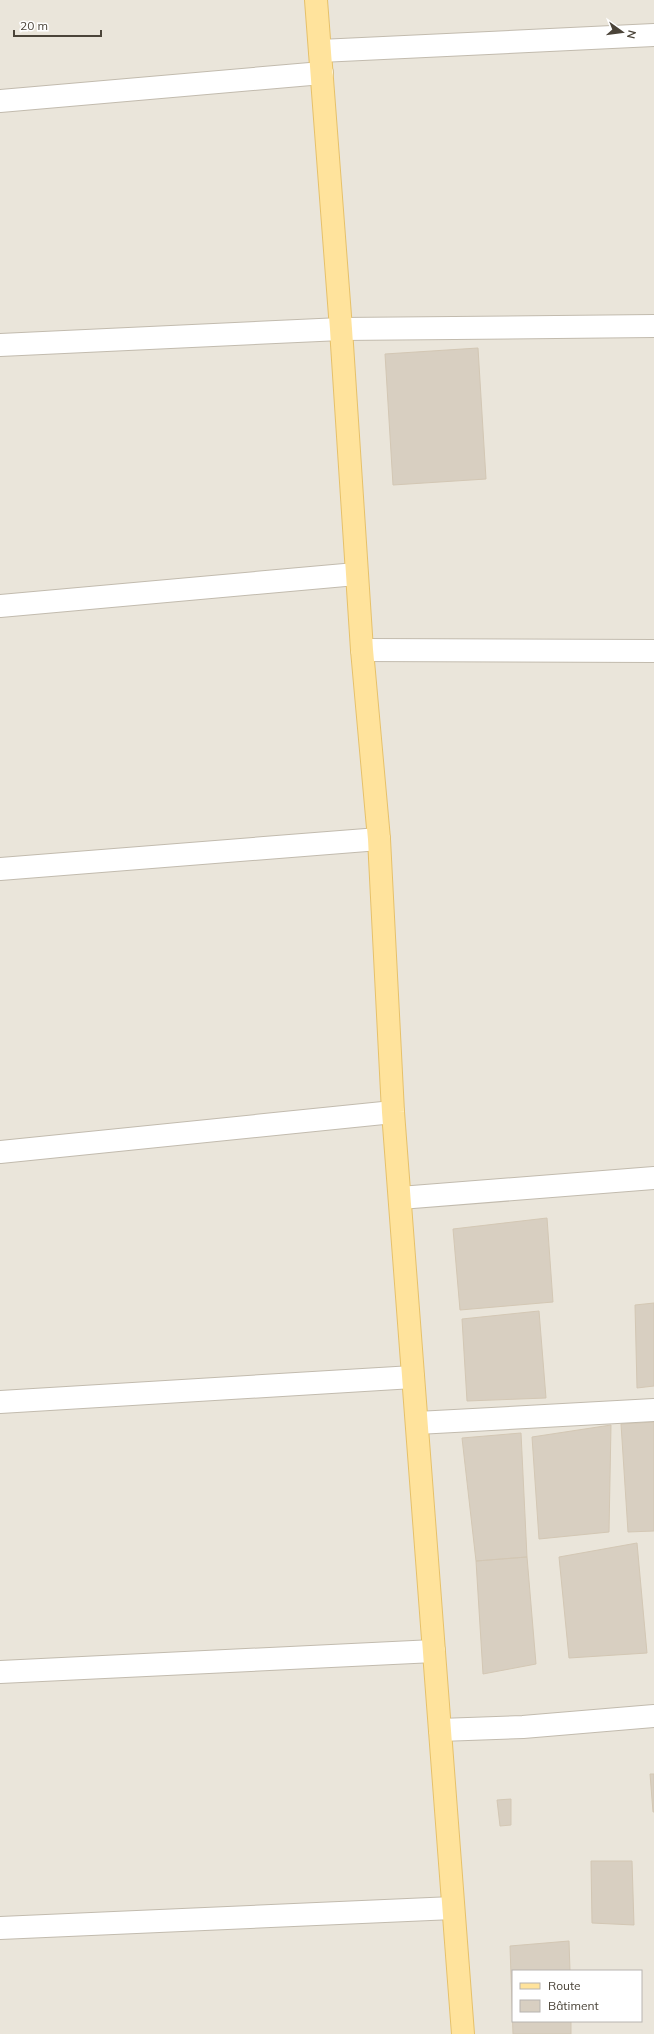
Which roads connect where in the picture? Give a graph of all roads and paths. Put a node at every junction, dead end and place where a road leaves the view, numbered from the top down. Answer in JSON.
{"nodes":[{"id":1,"x":316,"y":0,"type":"edge"},
{"id":2,"x":654,"y":35,"type":"edge"},
{"id":3,"x":320,"y":51,"type":"junction"},
{"id":4,"x":322,"y":73,"type":"junction"},
{"id":5,"x":0,"y":101,"type":"edge"},
{"id":6,"x":654,"y":326,"type":"edge"},
{"id":7,"x":341,"y":330,"type":"junction"},
{"id":8,"x":0,"y":345,"type":"edge"},
{"id":9,"x":356,"y":574,"type":"junction"},
{"id":10,"x":0,"y":606,"type":"edge"},
{"id":11,"x":362,"y":650,"type":"junction"},
{"id":12,"x":654,"y":650,"type":"edge"},
{"id":13,"x":379,"y":839,"type":"junction"},
{"id":14,"x":0,"y":869,"type":"edge"},
{"id":15,"x":393,"y":1112,"type":"junction"},
{"id":16,"x":0,"y":1152,"type":"edge"},
{"id":17,"x":654,"y":1178,"type":"edge"},
{"id":18,"x":400,"y":1198,"type":"junction"},
{"id":19,"x":413,"y":1377,"type":"junction"},
{"id":20,"x":0,"y":1402,"type":"edge"},
{"id":21,"x":654,"y":1410,"type":"edge"},
{"id":22,"x":417,"y":1423,"type":"junction"},
{"id":23,"x":434,"y":1651,"type":"junction"},
{"id":24,"x":0,"y":1672,"type":"edge"},
{"id":25,"x":654,"y":1716,"type":"edge"},
{"id":26,"x":440,"y":1730,"type":"junction"},
{"id":27,"x":453,"y":1908,"type":"junction"},
{"id":28,"x":0,"y":1928,"type":"edge"},
{"id":29,"x":462,"y":2034,"type":"edge"}],
"edges":[{"from":1,"to":3,"type":"main road"},
{"from":2,"to":3,"type":"street"},
{"from":3,"to":4,"type":"main road"},
{"from":4,"to":5,"type":"street"},
{"from":4,"to":7,"type":"main road"},
{"from":6,"to":7,"type":"street"},
{"from":7,"to":8,"type":"street"},
{"from":7,"to":9,"type":"main road"},
{"from":9,"to":10,"type":"street"},
{"from":9,"to":11,"type":"main road"},
{"from":11,"to":12,"type":"street"},
{"from":11,"to":13,"type":"main road"},
{"from":13,"to":14,"type":"street"},
{"from":13,"to":15,"type":"main road"},
{"from":15,"to":16,"type":"street"},
{"from":15,"to":18,"type":"main road"},
{"from":17,"to":18,"type":"street"},
{"from":18,"to":19,"type":"main road"},
{"from":19,"to":20,"type":"street"},
{"from":19,"to":22,"type":"main road"},
{"from":21,"to":22,"type":"street"},
{"from":22,"to":23,"type":"main road"},
{"from":23,"to":24,"type":"street"},
{"from":23,"to":26,"type":"main road"},
{"from":25,"to":26,"type":"street"},
{"from":26,"to":27,"type":"main road"},
{"from":27,"to":28,"type":"street"},
{"from":27,"to":29,"type":"main road"}]}
